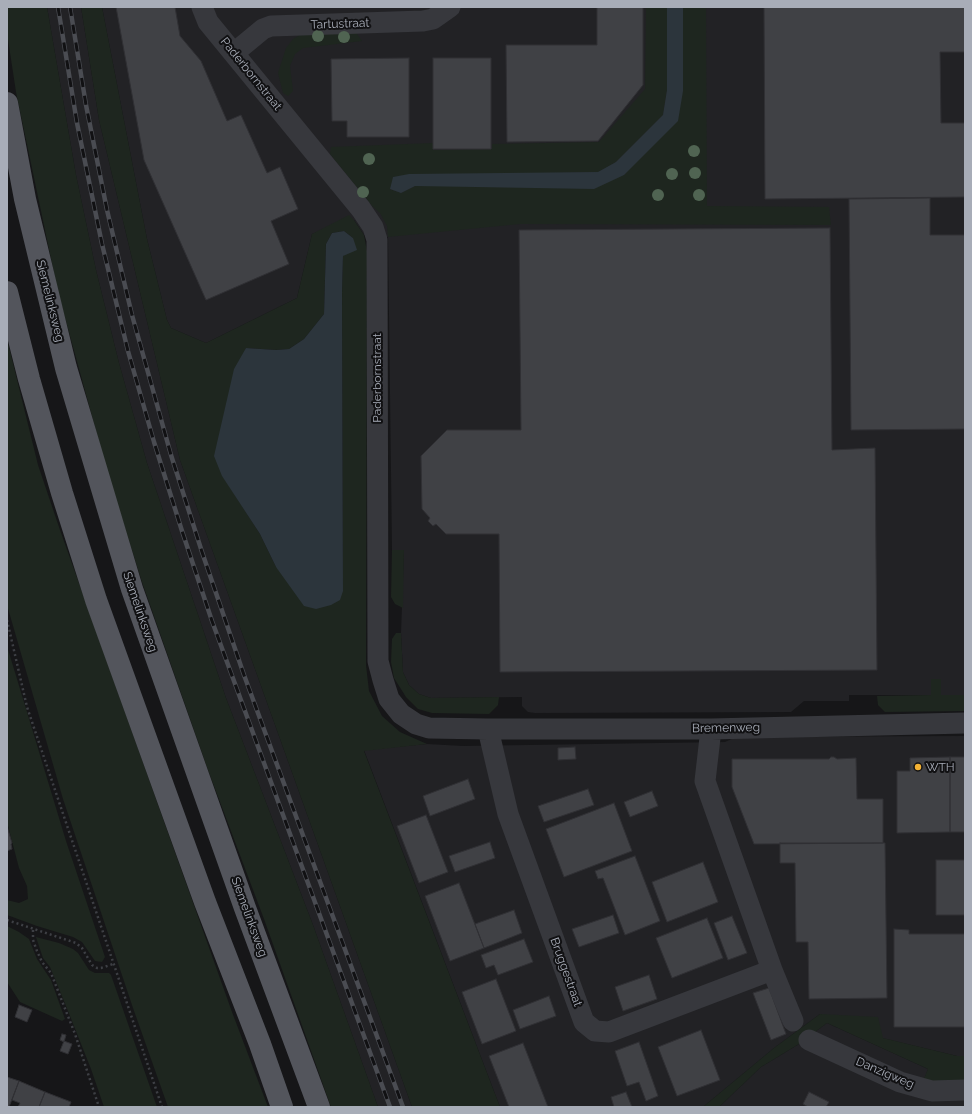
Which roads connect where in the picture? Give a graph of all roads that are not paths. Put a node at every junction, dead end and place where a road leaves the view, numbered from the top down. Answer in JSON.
{"nodes":[{"id":1,"x":202,"y":7,"type":"edge"},
{"id":2,"x":450,"y":7,"type":"edge"},
{"id":3,"x":234,"y":53,"type":"junction"},
{"id":4,"x":7,"y":103,"type":"edge"},
{"id":5,"x":7,"y":292,"type":"edge"},
{"id":6,"x":965,"y":723,"type":"edge"},
{"id":7,"x":488,"y":729,"type":"junction"},
{"id":8,"x":711,"y":729,"type":"junction"},
{"id":9,"x":772,"y":970,"type":"junction"},
{"id":10,"x":793,"y":1021,"type":"dead end"},
{"id":11,"x":809,"y":1040,"type":"dead end"},
{"id":12,"x":965,"y":1090,"type":"edge"},
{"id":13,"x":282,"y":1107,"type":"edge"},
{"id":14,"x":318,"y":1107,"type":"edge"}],
"edges":[{"from":1,"to":3,"type":"street","name":"Paderbornstraat"},
{"from":2,"to":3,"type":"street","name":"Tartustraat"},
{"from":3,"to":7,"type":"street","name":"Paderbornstraat"},
{"from":4,"to":14,"type":"main road","name":"Siemelinksweg"},
{"from":5,"to":13,"type":"main road"},
{"from":6,"to":8,"type":"street","name":"Bremenweg"},
{"from":7,"to":8,"type":"street","name":"Bremenweg"},
{"from":7,"to":9,"type":"street","name":"Bruggestraat"},
{"from":8,"to":9,"type":"street"},
{"from":9,"to":10,"type":"street"},
{"from":11,"to":12,"type":"street","name":"Danzigweg"}]}
